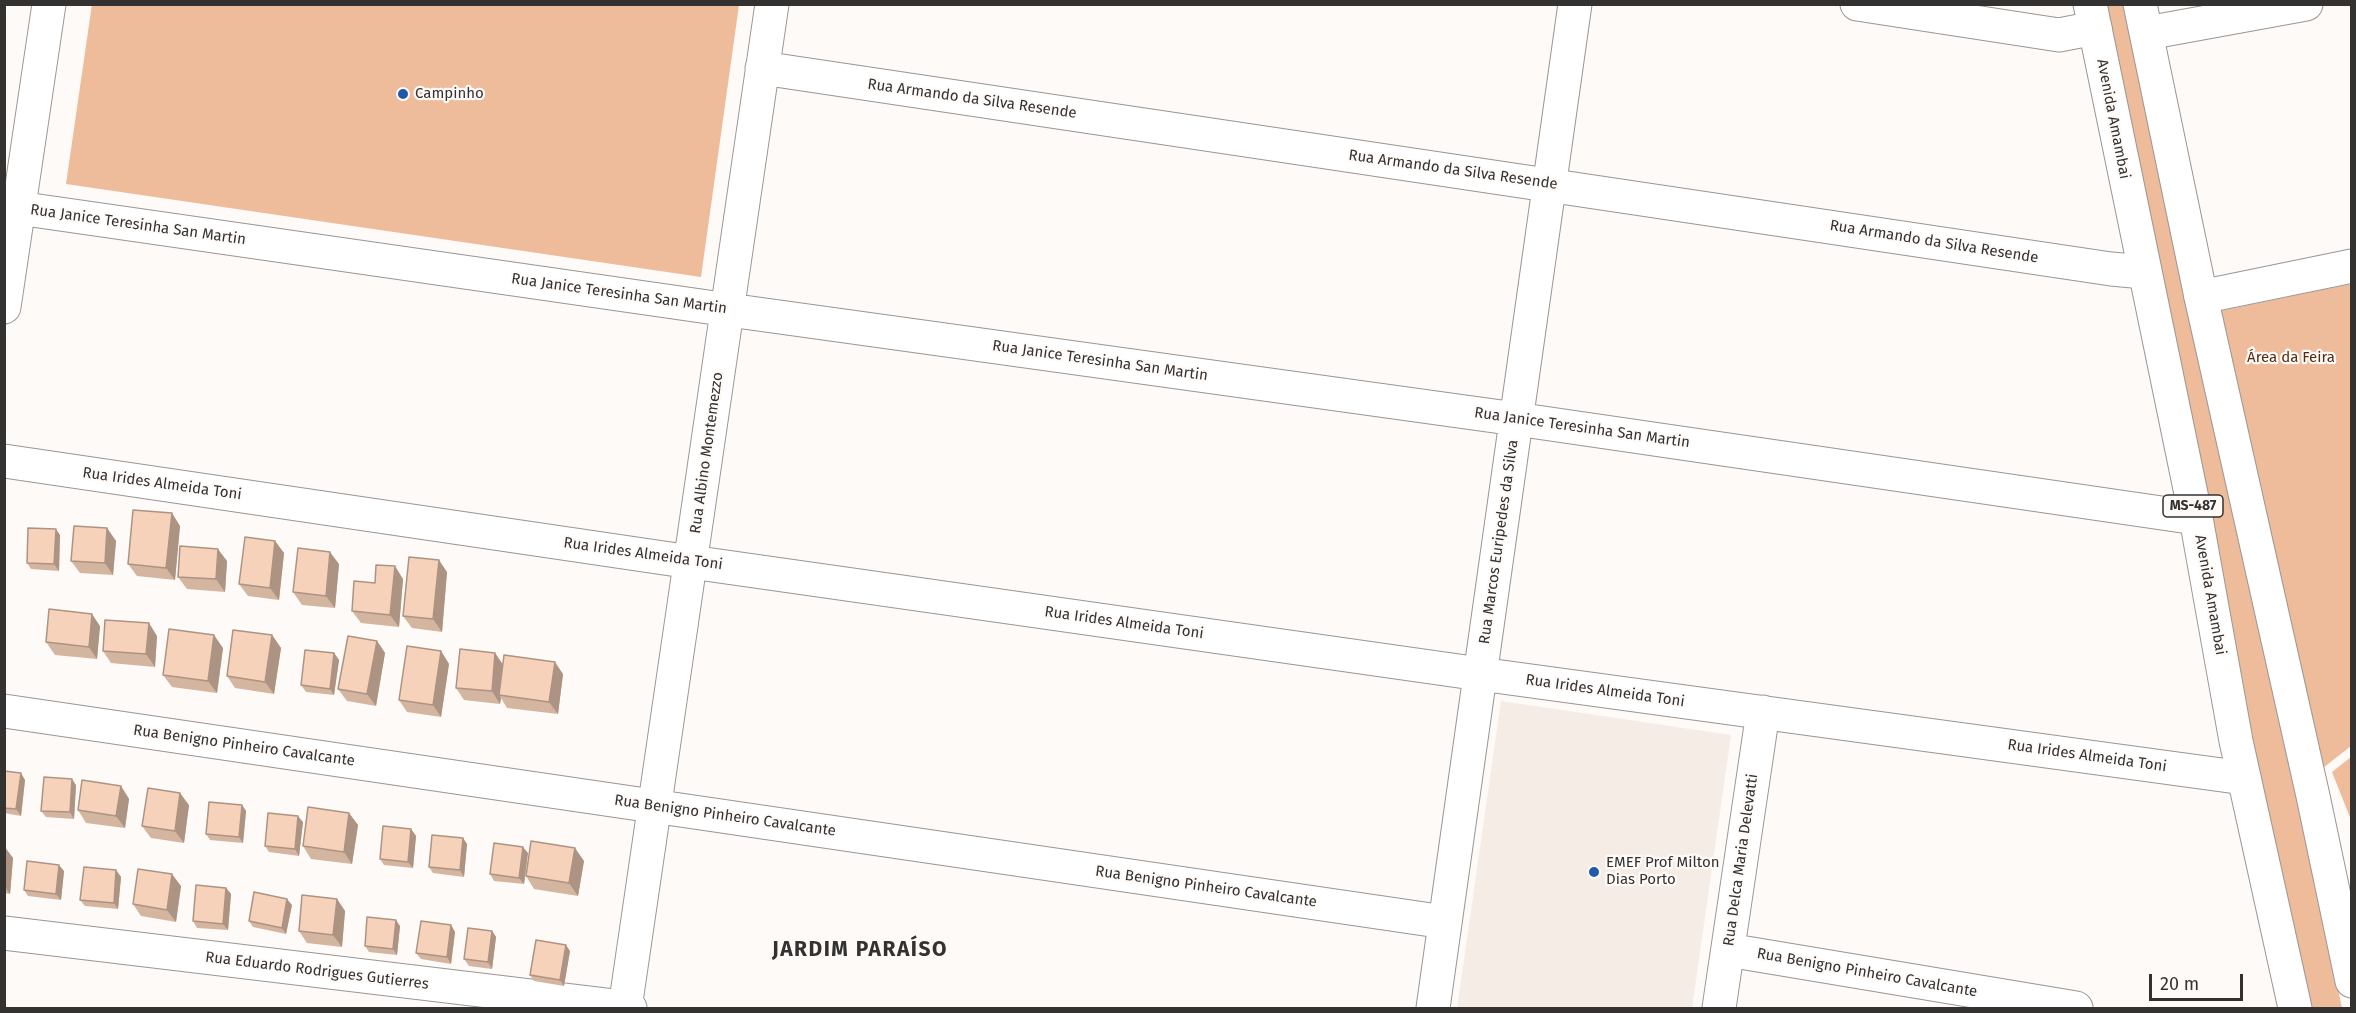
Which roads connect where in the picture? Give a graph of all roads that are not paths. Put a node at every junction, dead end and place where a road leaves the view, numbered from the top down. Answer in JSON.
{"nodes":[{"id":1,"x":49,"y":4,"type":"edge"},
{"id":2,"x":772,"y":4,"type":"edge"},
{"id":3,"x":1575,"y":4,"type":"edge"},
{"id":4,"x":1857,"y":4,"type":"edge"},
{"id":5,"x":2306,"y":4,"type":"edge"},
{"id":6,"x":2092,"y":16,"type":"edge"},
{"id":7,"x":2144,"y":19,"type":"edge"},
{"id":8,"x":762,"y":68,"type":"junction"},
{"id":9,"x":1550,"y":184,"type":"junction"},
{"id":10,"x":12,"y":207,"type":"edge"},
{"id":11,"x":2352,"y":266,"type":"edge"},
{"id":12,"x":2144,"y":272,"type":"junction"},
{"id":13,"x":2201,"y":297,"type":"junction"},
{"id":14,"x":4,"y":307,"type":"edge"},
{"id":15,"x":727,"y":310,"type":"junction"},
{"id":16,"x":1516,"y":419,"type":"junction"},
{"id":17,"x":4,"y":460,"type":"edge"},
{"id":18,"x":2196,"y":518,"type":"junction"},
{"id":19,"x":691,"y":562,"type":"junction"},
{"id":20,"x":1480,"y":674,"type":"junction"},
{"id":21,"x":4,"y":711,"type":"edge"},
{"id":22,"x":1763,"y":712,"type":"junction"},
{"id":23,"x":2244,"y":778,"type":"junction"},
{"id":24,"x":655,"y":806,"type":"junction"},
{"id":25,"x":1445,"y":922,"type":"junction"},
{"id":26,"x":4,"y":933,"type":"edge"},
{"id":27,"x":1728,"y":950,"type":"junction"},
{"id":28,"x":2352,"y":981,"type":"edge"},
{"id":29,"x":627,"y":1008,"type":"edge"},
{"id":30,"x":1433,"y":1008,"type":"edge"},
{"id":31,"x":1719,"y":1008,"type":"edge"},
{"id":32,"x":2076,"y":1008,"type":"edge"},
{"id":33,"x":2295,"y":1008,"type":"edge"}],
"edges":[{"from":1,"to":10,"type":"street"},
{"from":2,"to":8,"type":"street","name":"Rua Albino Montemezzo"},
{"from":3,"to":9,"type":"street","name":"Rua Marcos Euripedes da Silva"},
{"from":4,"to":6,"type":"street"},
{"from":5,"to":7,"type":"street"},
{"from":6,"to":12,"type":"street","name":"Avenida Amambai","number":"MS-487"},
{"from":7,"to":13,"type":"street"},
{"from":8,"to":9,"type":"street","name":"Rua Armando da Silva Resende"},
{"from":8,"to":15,"type":"street","name":"Rua Albino Montemezzo"},
{"from":9,"to":12,"type":"street","name":"Rua Armando da Silva Resende"},
{"from":9,"to":16,"type":"street","name":"Rua Marcos Euripedes da Silva"},
{"from":10,"to":14,"type":"street"},
{"from":10,"to":15,"type":"street","name":"Rua Janice Teresinha San Martin"},
{"from":11,"to":13,"type":"street"},
{"from":12,"to":18,"type":"street","name":"Avenida Amambai","number":"MS-487"},
{"from":13,"to":28,"type":"street"},
{"from":15,"to":16,"type":"street","name":"Rua Janice Teresinha San Martin"},
{"from":15,"to":19,"type":"street","name":"Rua Albino Montemezzo"},
{"from":16,"to":18,"type":"street","name":"Rua Janice Teresinha San Martin"},
{"from":16,"to":20,"type":"street","name":"Rua Marcos Euripedes da Silva"},
{"from":17,"to":19,"type":"street","name":"Rua Irides Almeida Toni"},
{"from":18,"to":23,"type":"street","name":"Avenida Amambai","number":"MS-487"},
{"from":19,"to":20,"type":"street","name":"Rua Irides Almeida Toni"},
{"from":19,"to":24,"type":"street","name":"Rua Albino Montemezzo"},
{"from":20,"to":22,"type":"street","name":"Rua Irides Almeida Toni"},
{"from":20,"to":25,"type":"street","name":"Rua Marcos Euripedes da Silva"},
{"from":21,"to":24,"type":"street","name":"Rua Benigno Pinheiro Cavalcante"},
{"from":22,"to":23,"type":"street","name":"Rua Irides Almeida Toni"},
{"from":22,"to":27,"type":"street","name":"Rua Delca Maria Delevatti"},
{"from":23,"to":33,"type":"street","name":"Avenida Amambai","number":"MS-487"},
{"from":24,"to":25,"type":"street","name":"Rua Benigno Pinheiro Cavalcante"},
{"from":24,"to":29,"type":"street","name":"Rua Albino Montemezzo"},
{"from":25,"to":30,"type":"street","name":"Rua Marcos Euripedes da Silva"},
{"from":26,"to":29,"type":"street","name":"Rua Eduardo Rodrigues Gutierres"},
{"from":27,"to":31,"type":"street","name":"Rua Delca Maria Delevatti"},
{"from":27,"to":32,"type":"street","name":"Rua Benigno Pinheiro Cavalcante"}]}
